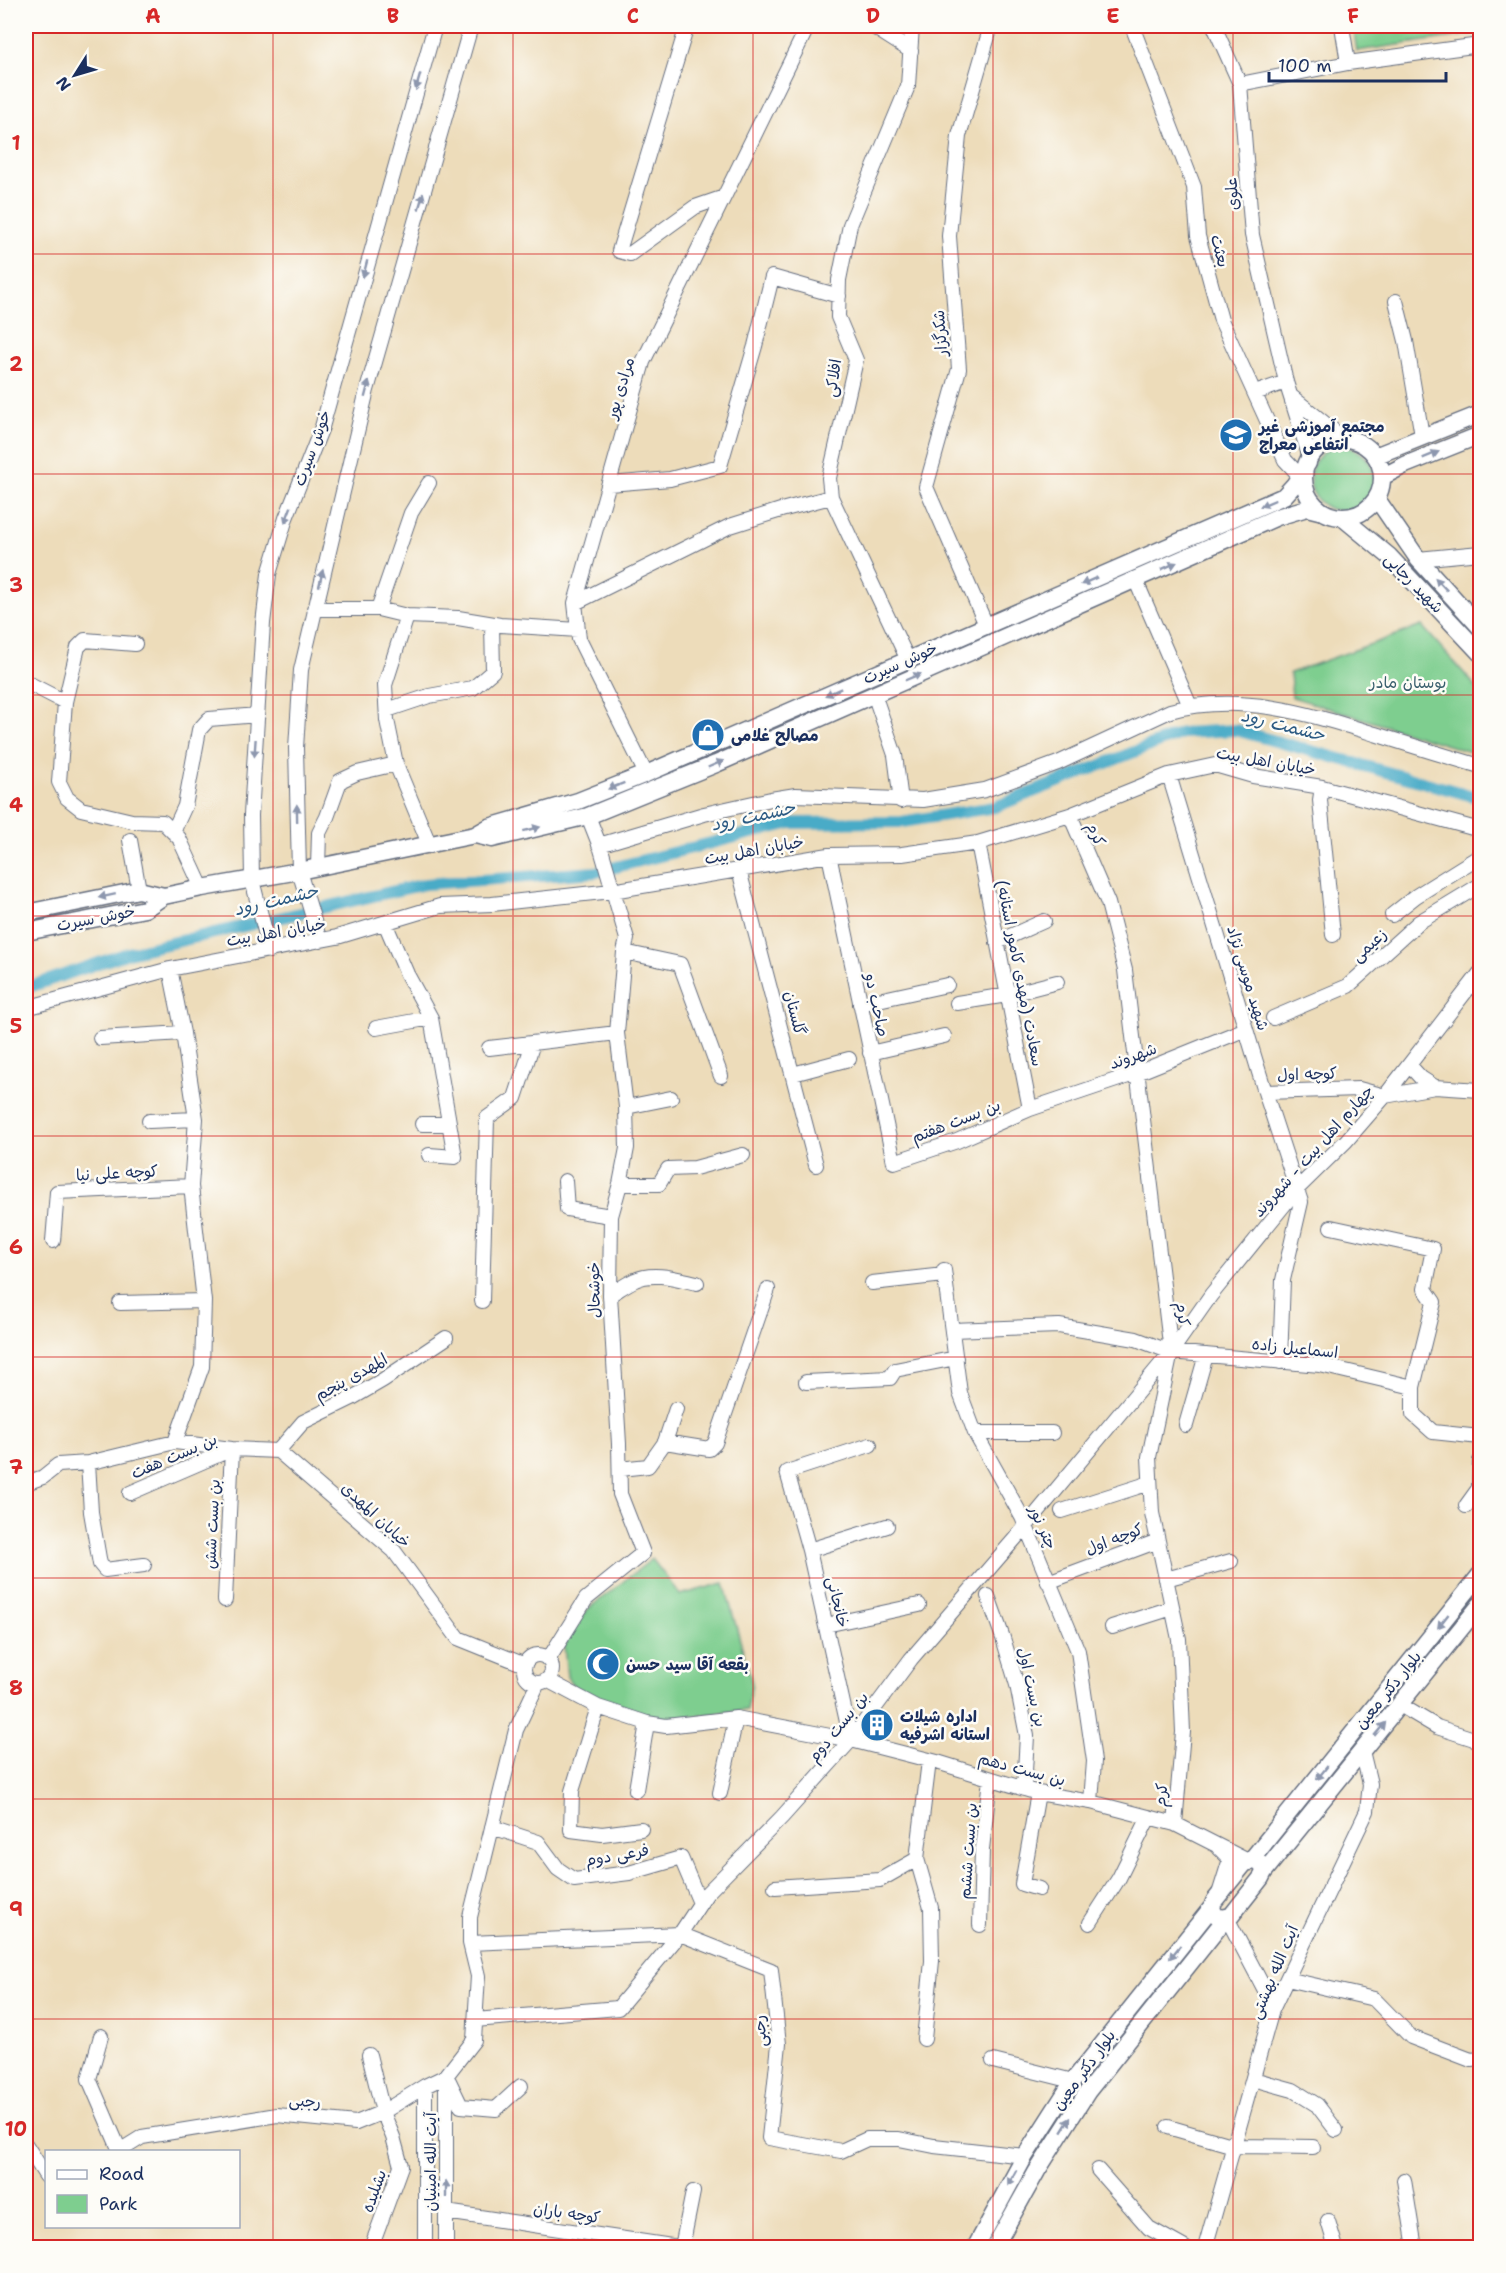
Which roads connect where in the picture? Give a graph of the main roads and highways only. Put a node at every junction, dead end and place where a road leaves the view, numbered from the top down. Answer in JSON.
{"nodes":[{"id":1,"x":1480,"y":414,"type":"edge"},
{"id":2,"x":1480,"y":435,"type":"edge"},
{"id":3,"x":1375,"y":456,"type":"junction"},
{"id":4,"x":1306,"y":466,"type":"junction"},
{"id":5,"x":1382,"y":477,"type":"junction"},
{"id":6,"x":1377,"y":499,"type":"junction"},
{"id":7,"x":1323,"y":512,"type":"junction"},
{"id":8,"x":1343,"y":518,"type":"junction"},
{"id":9,"x":1214,"y":525,"type":"junction"},
{"id":10,"x":1221,"y":543,"type":"junction"},
{"id":11,"x":1480,"y":627,"type":"edge"},
{"id":12,"x":1480,"y":653,"type":"edge"},
{"id":13,"x":475,"y":835,"type":"junction"},
{"id":14,"x":164,"y":896,"type":"junction"},
{"id":15,"x":26,"y":913,"type":"edge"},
{"id":16,"x":26,"y":932,"type":"edge"},
{"id":17,"x":1480,"y":1575,"type":"edge"},
{"id":18,"x":1480,"y":1605,"type":"edge"},
{"id":19,"x":1254,"y":1864,"type":"junction"},
{"id":20,"x":1216,"y":1900,"type":"junction"},
{"id":21,"x":1226,"y":1918,"type":"junction"},
{"id":22,"x":975,"y":2247,"type":"edge"},
{"id":23,"x":994,"y":2247,"type":"edge"}],
"edges":[{"from":1,"to":3,"type":"main road"},
{"from":5,"to":2,"type":"main road","one_way":true},
{"from":3,"to":4,"type":"main road"},
{"from":3,"to":5,"type":"main road"},
{"from":4,"to":7,"type":"main road"},
{"from":4,"to":9,"type":"main road","name":"خوش سیرت","one_way":true},
{"from":5,"to":6,"type":"main road"},
{"from":6,"to":8,"type":"main road"},
{"from":11,"to":6,"type":"main road","name":"شهید رجایی","one_way":true},
{"from":7,"to":8,"type":"main road"},
{"from":7,"to":10,"type":"main road","name":"خوش سیرت"},
{"from":8,"to":12,"type":"main road","name":"شهید رجایی"},
{"from":9,"to":10,"type":"main road"},
{"from":9,"to":13,"type":"main road","name":"خوش سیرت","one_way":true},
{"from":13,"to":10,"type":"main road","name":"خوش سیرت","one_way":true},
{"from":13,"to":14,"type":"main road","name":"خوش سیرت"},
{"from":14,"to":15,"type":"main road","name":"خوش سیرت","one_way":true},
{"from":14,"to":16,"type":"main road","name":"خوش سیرت"},
{"from":17,"to":19,"type":"main road","name":"بلوار دکتر معین","one_way":true},
{"from":19,"to":18,"type":"main road","name":"بلوار دکتر معین","one_way":true},
{"from":19,"to":20,"type":"main road","name":"بلوار دکتر معین"},
{"from":19,"to":21,"type":"main road","name":"بلوار دکتر معین"},
{"from":20,"to":21,"type":"main road"},
{"from":20,"to":22,"type":"main road","name":"بلوار دکتر معین","one_way":true},
{"from":23,"to":21,"type":"main road","name":"بلوار دکتر معین","one_way":true}]}
